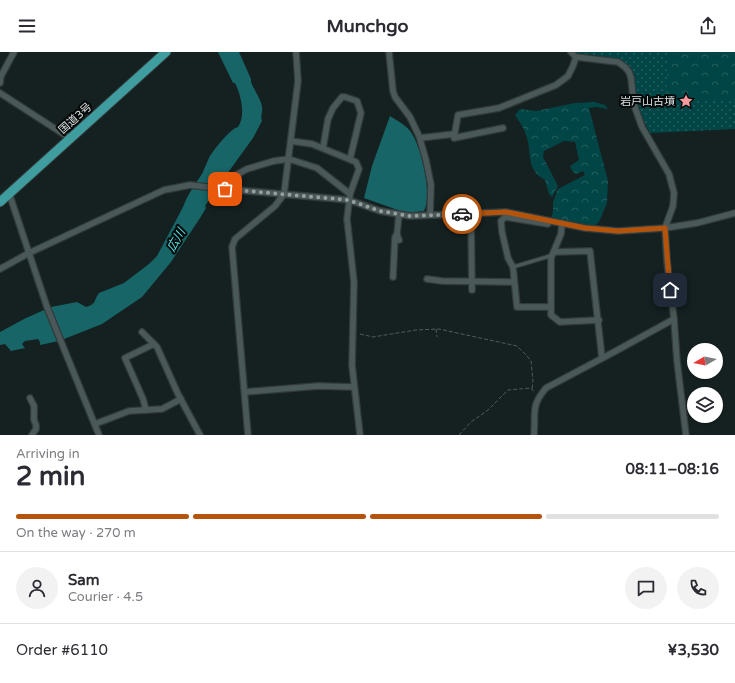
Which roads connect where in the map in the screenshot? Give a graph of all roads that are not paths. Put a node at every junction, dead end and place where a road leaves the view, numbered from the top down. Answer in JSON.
{"nodes":[{"id":1,"x":14,"y":52,"type":"edge"},
{"id":2,"x":166,"y":52,"type":"edge"},
{"id":3,"x":296,"y":52,"type":"edge"},
{"id":4,"x":389,"y":52,"type":"edge"},
{"id":5,"x":571,"y":52,"type":"edge"},
{"id":6,"x":576,"y":57,"type":"junction"},
{"id":7,"x":0,"y":83,"type":"edge"},
{"id":8,"x":0,"y":93,"type":"edge"},
{"id":9,"x":503,"y":128,"type":"dead end"},
{"id":10,"x":454,"y":134,"type":"junction"},
{"id":11,"x":420,"y":138,"type":"junction"},
{"id":12,"x":71,"y":139,"type":"junction"},
{"id":13,"x":291,"y":141,"type":"junction"},
{"id":14,"x":323,"y":148,"type":"junction"},
{"id":15,"x":289,"y":159,"type":"junction"},
{"id":16,"x":350,"y":159,"type":"junction"},
{"id":17,"x":223,"y":189,"type":"junction"},
{"id":18,"x":9,"y":193,"type":"junction"},
{"id":19,"x":284,"y":194,"type":"junction"},
{"id":20,"x":349,"y":197,"type":"junction"},
{"id":21,"x":0,"y":202,"type":"edge"},
{"id":22,"x":735,"y":213,"type":"edge"},
{"id":23,"x":399,"y":214,"type":"junction"},
{"id":24,"x":471,"y":214,"type":"junction"},
{"id":25,"x":430,"y":215,"type":"junction"},
{"id":26,"x":549,"y":221,"type":"junction"},
{"id":27,"x":562,"y":223,"type":"junction"},
{"id":28,"x":665,"y":228,"type":"junction"},
{"id":29,"x":29,"y":253,"type":"junction"},
{"id":30,"x":553,"y":253,"type":"junction"},
{"id":31,"x":513,"y":267,"type":"junction"},
{"id":32,"x":0,"y":269,"type":"edge"},
{"id":33,"x":393,"y":276,"type":"dead end"},
{"id":34,"x":427,"y":279,"type":"dead end"},
{"id":35,"x":472,"y":281,"type":"junction"},
{"id":36,"x":514,"y":282,"type":"junction"},
{"id":37,"x":472,"y":290,"type":"dead end"},
{"id":38,"x":550,"y":307,"type":"junction"},
{"id":39,"x":674,"y":319,"type":"junction"},
{"id":40,"x":599,"y":320,"type":"junction"},
{"id":41,"x":142,"y":332,"type":"dead end"},
{"id":42,"x":154,"y":344,"type":"junction"},
{"id":43,"x":602,"y":358,"type":"junction"},
{"id":44,"x":354,"y":387,"type":"junction"},
{"id":45,"x":245,"y":392,"type":"junction"},
{"id":46,"x":30,"y":398,"type":"dead end"},
{"id":47,"x":181,"y":399,"type":"junction"},
{"id":48,"x":146,"y":410,"type":"junction"},
{"id":49,"x":95,"y":424,"type":"junction"},
{"id":50,"x":32,"y":435,"type":"edge"},
{"id":51,"x":100,"y":435,"type":"edge"},
{"id":52,"x":200,"y":435,"type":"edge"},
{"id":53,"x":248,"y":435,"type":"edge"},
{"id":54,"x":360,"y":435,"type":"edge"},
{"id":55,"x":534,"y":435,"type":"edge"},
{"id":56,"x":686,"y":435,"type":"edge"}],
"edges":[{"from":1,"to":7,"type":"street"},
{"from":2,"to":12,"type":"highway","name":"国道3号"},
{"from":3,"to":13,"type":"street"},
{"from":4,"to":11,"type":"street"},
{"from":5,"to":6,"type":"street"},
{"from":6,"to":10,"type":"street"},
{"from":6,"to":28,"type":"street"},
{"from":8,"to":12,"type":"street"},
{"from":9,"to":10,"type":"street"},
{"from":10,"to":11,"type":"street"},
{"from":11,"to":25,"type":"street"},
{"from":12,"to":18,"type":"highway","name":"国道3号"},
{"from":13,"to":14,"type":"street"},
{"from":13,"to":15,"type":"street"},
{"from":14,"to":16,"type":"street"},
{"from":14,"to":16,"type":"street"},
{"from":15,"to":17,"type":"street"},
{"from":15,"to":19,"type":"street"},
{"from":15,"to":20,"type":"street"},
{"from":16,"to":20,"type":"street"},
{"from":17,"to":19,"type":"street"},
{"from":17,"to":29,"type":"street"},
{"from":18,"to":21,"type":"highway","name":"国道3号"},
{"from":18,"to":29,"type":"street"},
{"from":19,"to":20,"type":"street"},
{"from":19,"to":45,"type":"street"},
{"from":20,"to":23,"type":"street"},
{"from":20,"to":44,"type":"street"},
{"from":22,"to":28,"type":"street"},
{"from":23,"to":25,"type":"street"},
{"from":23,"to":33,"type":"street"},
{"from":24,"to":25,"type":"street"},
{"from":24,"to":26,"type":"street"},
{"from":24,"to":35,"type":"street"},
{"from":26,"to":27,"type":"street"},
{"from":26,"to":31,"type":"street"},
{"from":27,"to":28,"type":"street"},
{"from":27,"to":30,"type":"street"},
{"from":28,"to":39,"type":"street"},
{"from":29,"to":32,"type":"street"},
{"from":29,"to":49,"type":"street"},
{"from":30,"to":31,"type":"lane"},
{"from":30,"to":38,"type":"street"},
{"from":30,"to":40,"type":"street"},
{"from":31,"to":36,"type":"street"},
{"from":34,"to":35,"type":"street"},
{"from":35,"to":36,"type":"street"},
{"from":35,"to":37,"type":"street"},
{"from":36,"to":38,"type":"street"},
{"from":38,"to":40,"type":"street"},
{"from":39,"to":43,"type":"street"},
{"from":39,"to":56,"type":"street"},
{"from":40,"to":43,"type":"street"},
{"from":41,"to":42,"type":"street"},
{"from":42,"to":47,"type":"street"},
{"from":42,"to":48,"type":"street"},
{"from":43,"to":55,"type":"street"},
{"from":44,"to":45,"type":"street"},
{"from":44,"to":54,"type":"street"},
{"from":45,"to":53,"type":"street"},
{"from":46,"to":50,"type":"street"},
{"from":47,"to":48,"type":"street"},
{"from":47,"to":52,"type":"street"},
{"from":48,"to":49,"type":"street"},
{"from":49,"to":51,"type":"street"}]}
